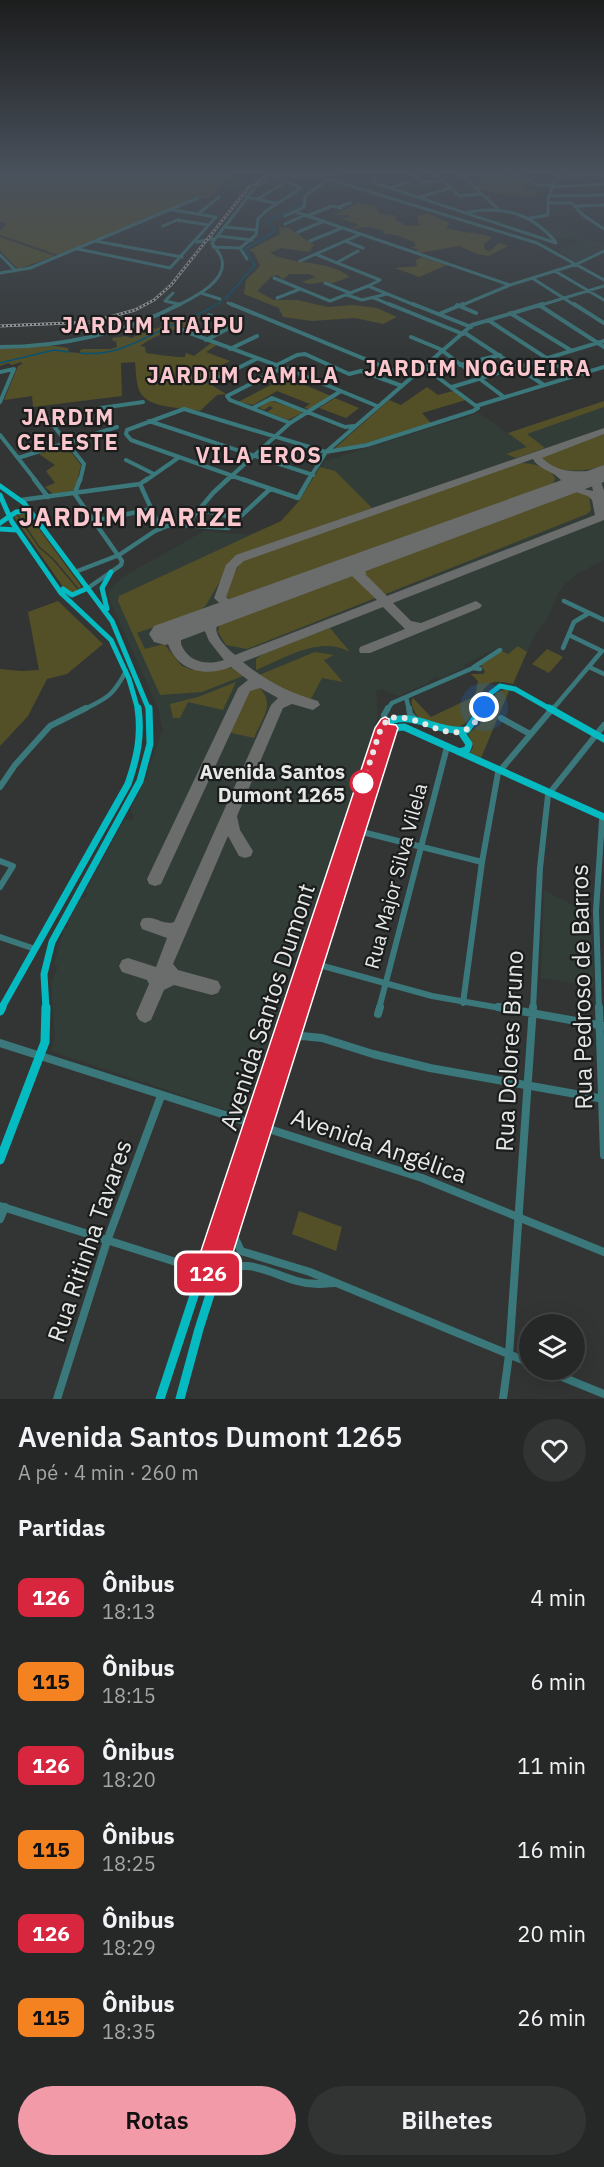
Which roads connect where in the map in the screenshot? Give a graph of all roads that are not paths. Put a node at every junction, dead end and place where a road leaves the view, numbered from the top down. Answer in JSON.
{"nodes":[{"id":1,"x":107,"y":236,"type":"edge"},
{"id":2,"x":200,"y":236,"type":"edge"},
{"id":3,"x":254,"y":236,"type":"edge"},
{"id":4,"x":322,"y":236,"type":"edge"},
{"id":5,"x":356,"y":236,"type":"edge"},
{"id":6,"x":368,"y":236,"type":"edge"},
{"id":7,"x":515,"y":236,"type":"edge"},
{"id":8,"x":540,"y":236,"type":"edge"},
{"id":9,"x":216,"y":237,"type":"junction"},
{"id":10,"x":553,"y":238,"type":"joint"},
{"id":11,"x":548,"y":239,"type":"junction"},
{"id":12,"x":252,"y":240,"type":"junction"},
{"id":13,"x":95,"y":241,"type":"junction"},
{"id":14,"x":310,"y":241,"type":"dead end"},
{"id":15,"x":345,"y":241,"type":"junction"},
{"id":16,"x":195,"y":242,"type":"junction"},
{"id":17,"x":556,"y":243,"type":"junction"},
{"id":18,"x":213,"y":247,"type":"junction"},
{"id":19,"x":240,"y":248,"type":"junction"},
{"id":20,"x":363,"y":248,"type":"dead end"},
{"id":21,"x":77,"y":249,"type":"junction"},
{"id":22,"x":358,"y":251,"type":"dead end"},
{"id":23,"x":604,"y":251,"type":"edge"},
{"id":24,"x":557,"y":252,"type":"junction"},
{"id":25,"x":315,"y":254,"type":"junction"},
{"id":26,"x":0,"y":255,"type":"edge"},
{"id":27,"x":182,"y":257,"type":"junction"},
{"id":28,"x":247,"y":259,"type":"dead end"},
{"id":29,"x":300,"y":261,"type":"dead end"},
{"id":30,"x":338,"y":262,"type":"junction"},
{"id":31,"x":578,"y":264,"type":"junction"},
{"id":32,"x":10,"y":265,"type":"junction"},
{"id":33,"x":0,"y":267,"type":"edge"},
{"id":34,"x":16,"y":271,"type":"junction"},
{"id":35,"x":555,"y":271,"type":"junction"},
{"id":36,"x":0,"y":273,"type":"edge"},
{"id":37,"x":274,"y":278,"type":"dead end"},
{"id":38,"x":532,"y":278,"type":"junction"},
{"id":39,"x":604,"y":280,"type":"edge"},
{"id":40,"x":325,"y":283,"type":"dead end"},
{"id":41,"x":510,"y":285,"type":"junction"},
{"id":42,"x":368,"y":286,"type":"junction"},
{"id":43,"x":604,"y":286,"type":"edge"},
{"id":44,"x":300,"y":289,"type":"junction"},
{"id":45,"x":588,"y":290,"type":"junction"},
{"id":46,"x":173,"y":293,"type":"dead end"},
{"id":47,"x":201,"y":293,"type":"junction"},
{"id":48,"x":348,"y":294,"type":"junction"},
{"id":49,"x":389,"y":294,"type":"junction"},
{"id":50,"x":277,"y":298,"type":"dead end"},
{"id":51,"x":374,"y":298,"type":"junction"},
{"id":52,"x":564,"y":298,"type":"junction"},
{"id":53,"x":220,"y":299,"type":"dead end"},
{"id":54,"x":604,"y":300,"type":"edge"},
{"id":55,"x":228,"y":303,"type":"dead end"},
{"id":56,"x":179,"y":304,"type":"junction"},
{"id":57,"x":457,"y":305,"type":"junction"},
{"id":58,"x":539,"y":305,"type":"junction"},
{"id":59,"x":174,"y":307,"type":"joint"},
{"id":60,"x":476,"y":313,"type":"dead end"},
{"id":61,"x":510,"y":313,"type":"junction"},
{"id":62,"x":439,"y":314,"type":"junction"},
{"id":63,"x":209,"y":315,"type":"dead end"},
{"id":64,"x":488,"y":320,"type":"junction"},
{"id":65,"x":604,"y":323,"type":"edge"},
{"id":66,"x":471,"y":327,"type":"junction"},
{"id":67,"x":179,"y":329,"type":"dead end"},
{"id":68,"x":464,"y":334,"type":"junction"},
{"id":69,"x":257,"y":336,"type":"dead end"},
{"id":70,"x":411,"y":338,"type":"dead end"},
{"id":71,"x":207,"y":339,"type":"junction"},
{"id":72,"x":604,"y":341,"type":"edge"},
{"id":73,"x":597,"y":343,"type":"junction"},
{"id":74,"x":0,"y":347,"type":"edge"},
{"id":75,"x":604,"y":347,"type":"edge"},
{"id":76,"x":230,"y":349,"type":"junction"},
{"id":77,"x":442,"y":351,"type":"junction"},
{"id":78,"x":572,"y":351,"type":"junction"},
{"id":79,"x":500,"y":355,"type":"junction"},
{"id":80,"x":256,"y":359,"type":"junction"},
{"id":81,"x":548,"y":359,"type":"junction"},
{"id":82,"x":277,"y":365,"type":"junction"},
{"id":83,"x":460,"y":365,"type":"junction"},
{"id":84,"x":424,"y":367,"type":"junction"},
{"id":85,"x":604,"y":367,"type":"edge"},
{"id":86,"x":282,"y":368,"type":"junction"},
{"id":87,"x":520,"y":368,"type":"junction"},
{"id":88,"x":13,"y":369,"type":"joint"},
{"id":89,"x":0,"y":372,"type":"edge"},
{"id":90,"x":574,"y":375,"type":"junction"},
{"id":91,"x":411,"y":378,"type":"junction"},
{"id":92,"x":480,"y":379,"type":"junction"},
{"id":93,"x":210,"y":382,"type":"dead end"},
{"id":94,"x":544,"y":385,"type":"junction"},
{"id":95,"x":402,"y":386,"type":"junction"},
{"id":96,"x":452,"y":387,"type":"junction"},
{"id":97,"x":341,"y":391,"type":"junction"},
{"id":98,"x":2,"y":392,"type":"edge"},
{"id":99,"x":504,"y":397,"type":"junction"},
{"id":100,"x":0,"y":402,"type":"edge"},
{"id":101,"x":143,"y":402,"type":"dead end"},
{"id":102,"x":378,"y":406,"type":"junction"},
{"id":103,"x":477,"y":406,"type":"junction"},
{"id":104,"x":101,"y":408,"type":"dead end"},
{"id":105,"x":253,"y":408,"type":"junction"},
{"id":106,"x":308,"y":412,"type":"junction"},
{"id":107,"x":45,"y":415,"type":"dead end"},
{"id":108,"x":149,"y":421,"type":"junction"},
{"id":109,"x":290,"y":423,"type":"junction"},
{"id":110,"x":355,"y":426,"type":"junction"},
{"id":111,"x":117,"y":427,"type":"dead end"},
{"id":112,"x":345,"y":427,"type":"junction"},
{"id":113,"x":348,"y":432,"type":"junction"},
{"id":114,"x":0,"y":435,"type":"edge"},
{"id":115,"x":277,"y":436,"type":"junction"},
{"id":116,"x":2,"y":441,"type":"edge"},
{"id":117,"x":68,"y":443,"type":"junction"},
{"id":118,"x":326,"y":452,"type":"junction"},
{"id":119,"x":254,"y":456,"type":"junction"},
{"id":120,"x":18,"y":458,"type":"junction"},
{"id":121,"x":178,"y":458,"type":"junction"},
{"id":122,"x":126,"y":460,"type":"dead end"},
{"id":123,"x":154,"y":474,"type":"junction"},
{"id":124,"x":313,"y":475,"type":"junction"},
{"id":125,"x":232,"y":476,"type":"junction"},
{"id":126,"x":140,"y":484,"type":"junction"},
{"id":127,"x":0,"y":486,"type":"edge"},
{"id":128,"x":270,"y":489,"type":"junction"},
{"id":129,"x":74,"y":493,"type":"junction"},
{"id":130,"x":0,"y":495,"type":"edge"},
{"id":131,"x":48,"y":497,"type":"junction"},
{"id":132,"x":298,"y":498,"type":"joint"},
{"id":133,"x":24,"y":501,"type":"junction"},
{"id":134,"x":152,"y":509,"type":"junction"},
{"id":135,"x":198,"y":509,"type":"junction"},
{"id":136,"x":16,"y":512,"type":"junction"},
{"id":137,"x":9,"y":514,"type":"junction"},
{"id":138,"x":239,"y":519,"type":"junction"},
{"id":139,"x":93,"y":521,"type":"junction"},
{"id":140,"x":0,"y":524,"type":"edge"},
{"id":141,"x":187,"y":524,"type":"junction"},
{"id":142,"x":160,"y":528,"type":"junction"},
{"id":143,"x":228,"y":528,"type":"joint"},
{"id":144,"x":20,"y":531,"type":"junction"},
{"id":145,"x":119,"y":556,"type":"junction"},
{"id":146,"x":111,"y":559,"type":"junction"},
{"id":147,"x":122,"y":561,"type":"junction"},
{"id":148,"x":41,"y":562,"type":"junction"},
{"id":149,"x":71,"y":566,"type":"junction"},
{"id":150,"x":75,"y":572,"type":"junction"},
{"id":151,"x":111,"y":572,"type":"junction"},
{"id":152,"x":84,"y":587,"type":"junction"},
{"id":153,"x":564,"y":600,"type":"dead end"},
{"id":154,"x":589,"y":613,"type":"junction"},
{"id":155,"x":604,"y":620,"type":"edge"},
{"id":156,"x":112,"y":621,"type":"junction"},
{"id":157,"x":569,"y":634,"type":"junction"},
{"id":158,"x":563,"y":648,"type":"dead end"},
{"id":159,"x":501,"y":650,"type":"dead end"},
{"id":160,"x":603,"y":651,"type":"edge"},
{"id":161,"x":589,"y":667,"type":"junction"},
{"id":162,"x":473,"y":668,"type":"junction"},
{"id":163,"x":480,"y":669,"type":"dead end"},
{"id":164,"x":126,"y":671,"type":"junction"},
{"id":165,"x":604,"y":674,"type":"edge"},
{"id":166,"x":121,"y":679,"type":"junction"},
{"id":167,"x":129,"y":679,"type":"junction"},
{"id":168,"x":406,"y":697,"type":"junction"},
{"id":169,"x":552,"y":710,"type":"junction"},
{"id":170,"x":501,"y":718,"type":"dead end"},
{"id":171,"x":417,"y":721,"type":"junction"},
{"id":172,"x":385,"y":722,"type":"junction"},
{"id":173,"x":604,"y":724,"type":"edge"},
{"id":174,"x":461,"y":732,"type":"junction"},
{"id":175,"x":530,"y":734,"type":"junction"},
{"id":176,"x":597,"y":734,"type":"junction"},
{"id":177,"x":604,"y":739,"type":"edge"},
{"id":178,"x":447,"y":747,"type":"junction"},
{"id":179,"x":458,"y":752,"type":"junction"},
{"id":180,"x":500,"y":770,"type":"junction"},
{"id":181,"x":0,"y":787,"type":"edge"},
{"id":182,"x":550,"y":793,"type":"junction"},
{"id":183,"x":604,"y":818,"type":"edge"},
{"id":184,"x":358,"y":831,"type":"junction"},
{"id":185,"x":421,"y":847,"type":"junction"},
{"id":186,"x":0,"y":861,"type":"edge"},
{"id":187,"x":482,"y":862,"type":"junction"},
{"id":188,"x":14,"y":866,"type":"joint"},
{"id":189,"x":0,"y":887,"type":"edge"},
{"id":190,"x":0,"y":937,"type":"edge"},
{"id":191,"x":35,"y":949,"type":"junction"},
{"id":192,"x":303,"y":967,"type":"junction"},
{"id":193,"x":315,"y":967,"type":"junction"},
{"id":194,"x":386,"y":984,"type":"junction"},
{"id":195,"x":463,"y":1003,"type":"junction"},
{"id":196,"x":0,"y":1011,"type":"edge"},
{"id":197,"x":532,"y":1013,"type":"junction"},
{"id":198,"x":378,"y":1014,"type":"dead end"},
{"id":199,"x":602,"y":1025,"type":"edge"},
{"id":200,"x":293,"y":1038,"type":"junction"},
{"id":201,"x":0,"y":1043,"type":"edge"},
{"id":202,"x":41,"y":1056,"type":"junction"},
{"id":203,"x":529,"y":1085,"type":"junction"},
{"id":204,"x":161,"y":1096,"type":"junction"},
{"id":205,"x":603,"y":1099,"type":"edge"},
{"id":206,"x":251,"y":1123,"type":"junction"},
{"id":207,"x":264,"y":1127,"type":"junction"},
{"id":208,"x":604,"y":1155,"type":"edge"},
{"id":209,"x":0,"y":1160,"type":"edge"},
{"id":210,"x":2,"y":1207,"type":"edge"},
{"id":211,"x":519,"y":1217,"type":"junction"},
{"id":212,"x":0,"y":1219,"type":"edge"},
{"id":213,"x":231,"y":1231,"type":"junction"},
{"id":214,"x":107,"y":1241,"type":"junction"},
{"id":215,"x":604,"y":1252,"type":"edge"},
{"id":216,"x":204,"y":1272,"type":"junction"},
{"id":217,"x":312,"y":1273,"type":"junction"},
{"id":218,"x":217,"y":1275,"type":"junction"},
{"id":219,"x":334,"y":1283,"type":"junction"},
{"id":220,"x":310,"y":1284,"type":"junction"},
{"id":221,"x":509,"y":1355,"type":"junction"},
{"id":222,"x":519,"y":1359,"type":"edge"},
{"id":223,"x":570,"y":1380,"type":"edge"},
{"id":224,"x":604,"y":1394,"type":"edge"},
{"id":225,"x":57,"y":1399,"type":"edge"},
{"id":226,"x":160,"y":1399,"type":"edge"},
{"id":227,"x":180,"y":1399,"type":"edge"},
{"id":228,"x":503,"y":1399,"type":"edge"}],
"edges":[{"from":1,"to":13,"type":"street"},
{"from":2,"to":16,"type":"street"},
{"from":3,"to":12,"type":"street"},
{"from":4,"to":14,"type":"street"},
{"from":5,"to":15,"type":"street"},
{"from":6,"to":41,"type":"street"},
{"from":7,"to":24,"type":"street"},
{"from":8,"to":11,"type":"street"},
{"from":9,"to":12,"type":"street"},
{"from":9,"to":16,"type":"street"},
{"from":9,"to":18,"type":"street"},
{"from":10,"to":11,"type":"street"},
{"from":10,"to":17,"type":"street"},
{"from":11,"to":17,"type":"street"},
{"from":12,"to":19,"type":"street"},
{"from":13,"to":21,"type":"street"},
{"from":13,"to":27,"type":"street"},
{"from":15,"to":20,"type":"street"},
{"from":15,"to":25,"type":"street"},
{"from":16,"to":27,"type":"street"},
{"from":17,"to":24,"type":"street"},
{"from":18,"to":19,"type":"street"},
{"from":18,"to":47,"type":"street"},
{"from":19,"to":28,"type":"street"},
{"from":21,"to":27,"type":"street"},
{"from":21,"to":34,"type":"street"},
{"from":22,"to":30,"type":"street"},
{"from":23,"to":31,"type":"street"},
{"from":24,"to":31,"type":"street"},
{"from":25,"to":29,"type":"street"},
{"from":25,"to":30,"type":"street"},
{"from":26,"to":32,"type":"street"},
{"from":30,"to":42,"type":"street"},
{"from":31,"to":35,"type":"street"},
{"from":31,"to":39,"type":"street"},
{"from":32,"to":33,"type":"street"},
{"from":32,"to":34,"type":"street"},
{"from":34,"to":36,"type":"street"},
{"from":35,"to":38,"type":"street"},
{"from":35,"to":45,"type":"street"},
{"from":37,"to":44,"type":"street"},
{"from":38,"to":41,"type":"street"},
{"from":38,"to":52,"type":"street"},
{"from":40,"to":48,"type":"street"},
{"from":41,"to":57,"type":"street"},
{"from":42,"to":48,"type":"street"},
{"from":42,"to":49,"type":"street"},
{"from":43,"to":45,"type":"street"},
{"from":44,"to":48,"type":"street"},
{"from":44,"to":50,"type":"street"},
{"from":45,"to":52,"type":"street"},
{"from":45,"to":54,"type":"street"},
{"from":46,"to":56,"type":"street"},
{"from":47,"to":53,"type":"street"},
{"from":47,"to":56,"type":"street"},
{"from":48,"to":51,"type":"street"},
{"from":49,"to":51,"type":"street"},
{"from":49,"to":62,"type":"street"},
{"from":51,"to":68,"type":"street"},
{"from":52,"to":58,"type":"street"},
{"from":52,"to":65,"type":"street"},
{"from":55,"to":91,"type":"street"},
{"from":56,"to":59,"type":"street"},
{"from":57,"to":60,"type":"street"},
{"from":57,"to":62,"type":"street"},
{"from":58,"to":61,"type":"street"},
{"from":58,"to":73,"type":"street"},
{"from":59,"to":74,"type":"street"},
{"from":61,"to":64,"type":"street"},
{"from":61,"to":78,"type":"street"},
{"from":62,"to":66,"type":"street"},
{"from":63,"to":71,"type":"street"},
{"from":64,"to":66,"type":"street"},
{"from":64,"to":81,"type":"street"},
{"from":66,"to":68,"type":"street"},
{"from":67,"to":71,"type":"street"},
{"from":68,"to":77,"type":"street"},
{"from":68,"to":79,"type":"street"},
{"from":69,"to":76,"type":"street"},
{"from":70,"to":77,"type":"street"},
{"from":71,"to":76,"type":"street"},
{"from":72,"to":73,"type":"street"},
{"from":73,"to":75,"type":"street"},
{"from":73,"to":78,"type":"street"},
{"from":76,"to":80,"type":"street"},
{"from":77,"to":83,"type":"street"},
{"from":77,"to":84,"type":"street"},
{"from":78,"to":81,"type":"street"},
{"from":79,"to":83,"type":"street"},
{"from":79,"to":87,"type":"street"},
{"from":80,"to":82,"type":"street"},
{"from":80,"to":93,"type":"street"},
{"from":81,"to":87,"type":"street"},
{"from":81,"to":90,"type":"street"},
{"from":82,"to":86,"type":"street"},
{"from":82,"to":95,"type":"street"},
{"from":83,"to":92,"type":"street"},
{"from":84,"to":91,"type":"street"},
{"from":84,"to":96,"type":"street"},
{"from":85,"to":90,"type":"street"},
{"from":86,"to":97,"type":"street"},
{"from":86,"to":105,"type":"street"},
{"from":87,"to":92,"type":"street"},
{"from":87,"to":94,"type":"street"},
{"from":88,"to":89,"type":"street"},
{"from":88,"to":98,"type":"street"},
{"from":90,"to":94,"type":"street"},
{"from":91,"to":95,"type":"street"},
{"from":92,"to":96,"type":"street"},
{"from":92,"to":99,"type":"street"},
{"from":94,"to":99,"type":"street"},
{"from":95,"to":102,"type":"street"},
{"from":96,"to":103,"type":"street"},
{"from":97,"to":102,"type":"street"},
{"from":97,"to":106,"type":"street"},
{"from":98,"to":100,"type":"street"},
{"from":99,"to":103,"type":"street"},
{"from":101,"to":104,"type":"street"},
{"from":102,"to":110,"type":"street"},
{"from":103,"to":118,"type":"street"},
{"from":105,"to":106,"type":"street"},
{"from":105,"to":109,"type":"street"},
{"from":106,"to":109,"type":"street"},
{"from":106,"to":112,"type":"street"},
{"from":107,"to":117,"type":"street"},
{"from":108,"to":115,"type":"street"},
{"from":108,"to":119,"type":"street"},
{"from":108,"to":121,"type":"street"},
{"from":109,"to":115,"type":"street"},
{"from":110,"to":112,"type":"street"},
{"from":110,"to":113,"type":"street"},
{"from":111,"to":117,"type":"street"},
{"from":112,"to":113,"type":"street"},
{"from":113,"to":118,"type":"street"},
{"from":114,"to":116,"type":"street"},
{"from":115,"to":118,"type":"street"},
{"from":115,"to":119,"type":"street"},
{"from":116,"to":120,"type":"street"},
{"from":117,"to":120,"type":"street"},
{"from":117,"to":129,"type":"street"},
{"from":118,"to":124,"type":"street"},
{"from":119,"to":124,"type":"street"},
{"from":119,"to":125,"type":"street"},
{"from":120,"to":131,"type":"street"},
{"from":121,"to":123,"type":"street"},
{"from":121,"to":125,"type":"street"},
{"from":122,"to":123,"type":"street"},
{"from":123,"to":126,"type":"street"},
{"from":124,"to":132,"type":"street"},
{"from":125,"to":128,"type":"street"},
{"from":125,"to":135,"type":"street"},
{"from":126,"to":129,"type":"street"},
{"from":126,"to":134,"type":"street"},
{"from":127,"to":133,"type":"main road"},
{"from":128,"to":132,"type":"street"},
{"from":128,"to":138,"type":"street"},
{"from":129,"to":131,"type":"street"},
{"from":129,"to":139,"type":"street"},
{"from":130,"to":137,"type":"main road"},
{"from":131,"to":133,"type":"street"},
{"from":133,"to":136,"type":"street"},
{"from":133,"to":149,"type":"main road"},
{"from":134,"to":139,"type":"street"},
{"from":134,"to":142,"type":"street"},
{"from":135,"to":138,"type":"street"},
{"from":135,"to":141,"type":"street"},
{"from":136,"to":137,"type":"main road"},
{"from":136,"to":149,"type":"main road"},
{"from":137,"to":140,"type":"main road"},
{"from":137,"to":144,"type":"main road"},
{"from":138,"to":143,"type":"street"},
{"from":139,"to":145,"type":"street"},
{"from":140,"to":144,"type":"main road"},
{"from":141,"to":142,"type":"street"},
{"from":141,"to":143,"type":"street"},
{"from":142,"to":145,"type":"street"},
{"from":144,"to":148,"type":"main road"},
{"from":145,"to":146,"type":"street"},
{"from":145,"to":147,"type":"street"},
{"from":146,"to":147,"type":"street"},
{"from":146,"to":150,"type":"street"},
{"from":147,"to":151,"type":"street"},
{"from":148,"to":152,"type":"main road"},
{"from":148,"to":164,"type":"main road"},
{"from":149,"to":150,"type":"main road"},
{"from":150,"to":152,"type":"main road"},
{"from":151,"to":152,"type":"street"},
{"from":151,"to":156,"type":"main road"},
{"from":152,"to":156,"type":"main road"},
{"from":153,"to":154,"type":"street"},
{"from":154,"to":155,"type":"street"},
{"from":154,"to":157,"type":"street"},
{"from":156,"to":202,"type":"main road"},
{"from":157,"to":158,"type":"street"},
{"from":157,"to":160,"type":"street"},
{"from":159,"to":162,"type":"street"},
{"from":160,"to":161,"type":"street"},
{"from":161,"to":165,"type":"street"},
{"from":161,"to":169,"type":"street"},
{"from":162,"to":163,"type":"street"},
{"from":162,"to":168,"type":"street"},
{"from":164,"to":166,"type":"street"},
{"from":164,"to":167,"type":"main road"},
{"from":166,"to":167,"type":"street"},
{"from":166,"to":181,"type":"street"},
{"from":167,"to":191,"type":"main road"},
{"from":168,"to":171,"type":"street"},
{"from":168,"to":172,"type":"street"},
{"from":169,"to":174,"type":"main road"},
{"from":169,"to":175,"type":"street"},
{"from":169,"to":176,"type":"main road"},
{"from":170,"to":175,"type":"street"},
{"from":171,"to":172,"type":"main road"},
{"from":171,"to":174,"type":"main road"},
{"from":172,"to":192,"type":"main road","name":"Avenida Santos Dumont"},
{"from":173,"to":176,"type":"street","name":"Rua Dolores Bruno"},
{"from":174,"to":179,"type":"main road"},
{"from":175,"to":180,"type":"street"},
{"from":176,"to":177,"type":"main road"},
{"from":176,"to":182,"type":"street","name":"Rua Dolores Bruno"},
{"from":178,"to":179,"type":"main road"},
{"from":178,"to":184,"type":"main road","name":"Avenida Santos Dumont"},
{"from":178,"to":185,"type":"street","name":"Rua Major Silva Vilela"},
{"from":179,"to":180,"type":"main road"},
{"from":180,"to":182,"type":"main road"},
{"from":180,"to":187,"type":"street"},
{"from":182,"to":183,"type":"main road"},
{"from":182,"to":197,"type":"street","name":"Rua Dolores Bruno"},
{"from":183,"to":199,"type":"street","name":"Rua Pedroso de Barros"},
{"from":184,"to":185,"type":"street"},
{"from":184,"to":193,"type":"main road","name":"Avenida Santos Dumont"},
{"from":185,"to":187,"type":"street"},
{"from":185,"to":194,"type":"street","name":"Rua Major Silva Vilela"},
{"from":186,"to":188,"type":"street"},
{"from":187,"to":195,"type":"street"},
{"from":188,"to":189,"type":"street"},
{"from":190,"to":191,"type":"street"},
{"from":191,"to":196,"type":"main road"},
{"from":192,"to":193,"type":"main road"},
{"from":192,"to":206,"type":"main road","name":"Avenida Santos Dumont"},
{"from":193,"to":194,"type":"street"},
{"from":193,"to":200,"type":"main road","name":"Avenida Santos Dumont"},
{"from":194,"to":195,"type":"street"},
{"from":194,"to":198,"type":"street","name":"Rua Major Silva Vilela"},
{"from":195,"to":197,"type":"street"},
{"from":197,"to":199,"type":"street"},
{"from":197,"to":203,"type":"street","name":"Rua Dolores Bruno"},
{"from":199,"to":205,"type":"street","name":"Rua Pedroso de Barros"},
{"from":200,"to":203,"type":"street"},
{"from":200,"to":207,"type":"main road","name":"Avenida Santos Dumont"},
{"from":201,"to":202,"type":"street","name":"Avenida Angélica"},
{"from":202,"to":204,"type":"street","name":"Avenida Angélica"},
{"from":202,"to":209,"type":"main road"},
{"from":203,"to":205,"type":"street"},
{"from":203,"to":211,"type":"street","name":"Rua Dolores Bruno"},
{"from":204,"to":206,"type":"street","name":"Avenida Angélica"},
{"from":204,"to":214,"type":"street","name":"Rua Ritinha Tavares"},
{"from":205,"to":208,"type":"street","name":"Rua Pedroso de Barros"},
{"from":206,"to":207,"type":"street","name":"Avenida Angélica"},
{"from":206,"to":216,"type":"main road","name":"Avenida Santos Dumont"},
{"from":207,"to":211,"type":"street","name":"Avenida Angélica"},
{"from":207,"to":213,"type":"main road","name":"Avenida Santos Dumont"},
{"from":210,"to":212,"type":"street"},
{"from":210,"to":214,"type":"street"},
{"from":211,"to":215,"type":"street","name":"Avenida Angélica"},
{"from":211,"to":221,"type":"street","name":"Rua Dolores Bruno"},
{"from":213,"to":217,"type":"street"},
{"from":213,"to":218,"type":"main road","name":"Avenida Santos Dumont"},
{"from":214,"to":216,"type":"street"},
{"from":214,"to":225,"type":"street","name":"Rua Ritinha Tavares"},
{"from":216,"to":218,"type":"street"},
{"from":216,"to":226,"type":"main road","name":"Avenida Santos Dumont"},
{"from":217,"to":219,"type":"street"},
{"from":217,"to":220,"type":"street"},
{"from":218,"to":220,"type":"street"},
{"from":218,"to":227,"type":"main road","name":"Avenida Santos Dumont"},
{"from":219,"to":220,"type":"street"},
{"from":219,"to":221,"type":"street"},
{"from":221,"to":222,"type":"street"},
{"from":221,"to":228,"type":"street","name":"Rua Dolores Bruno"},
{"from":223,"to":224,"type":"street"}]}
